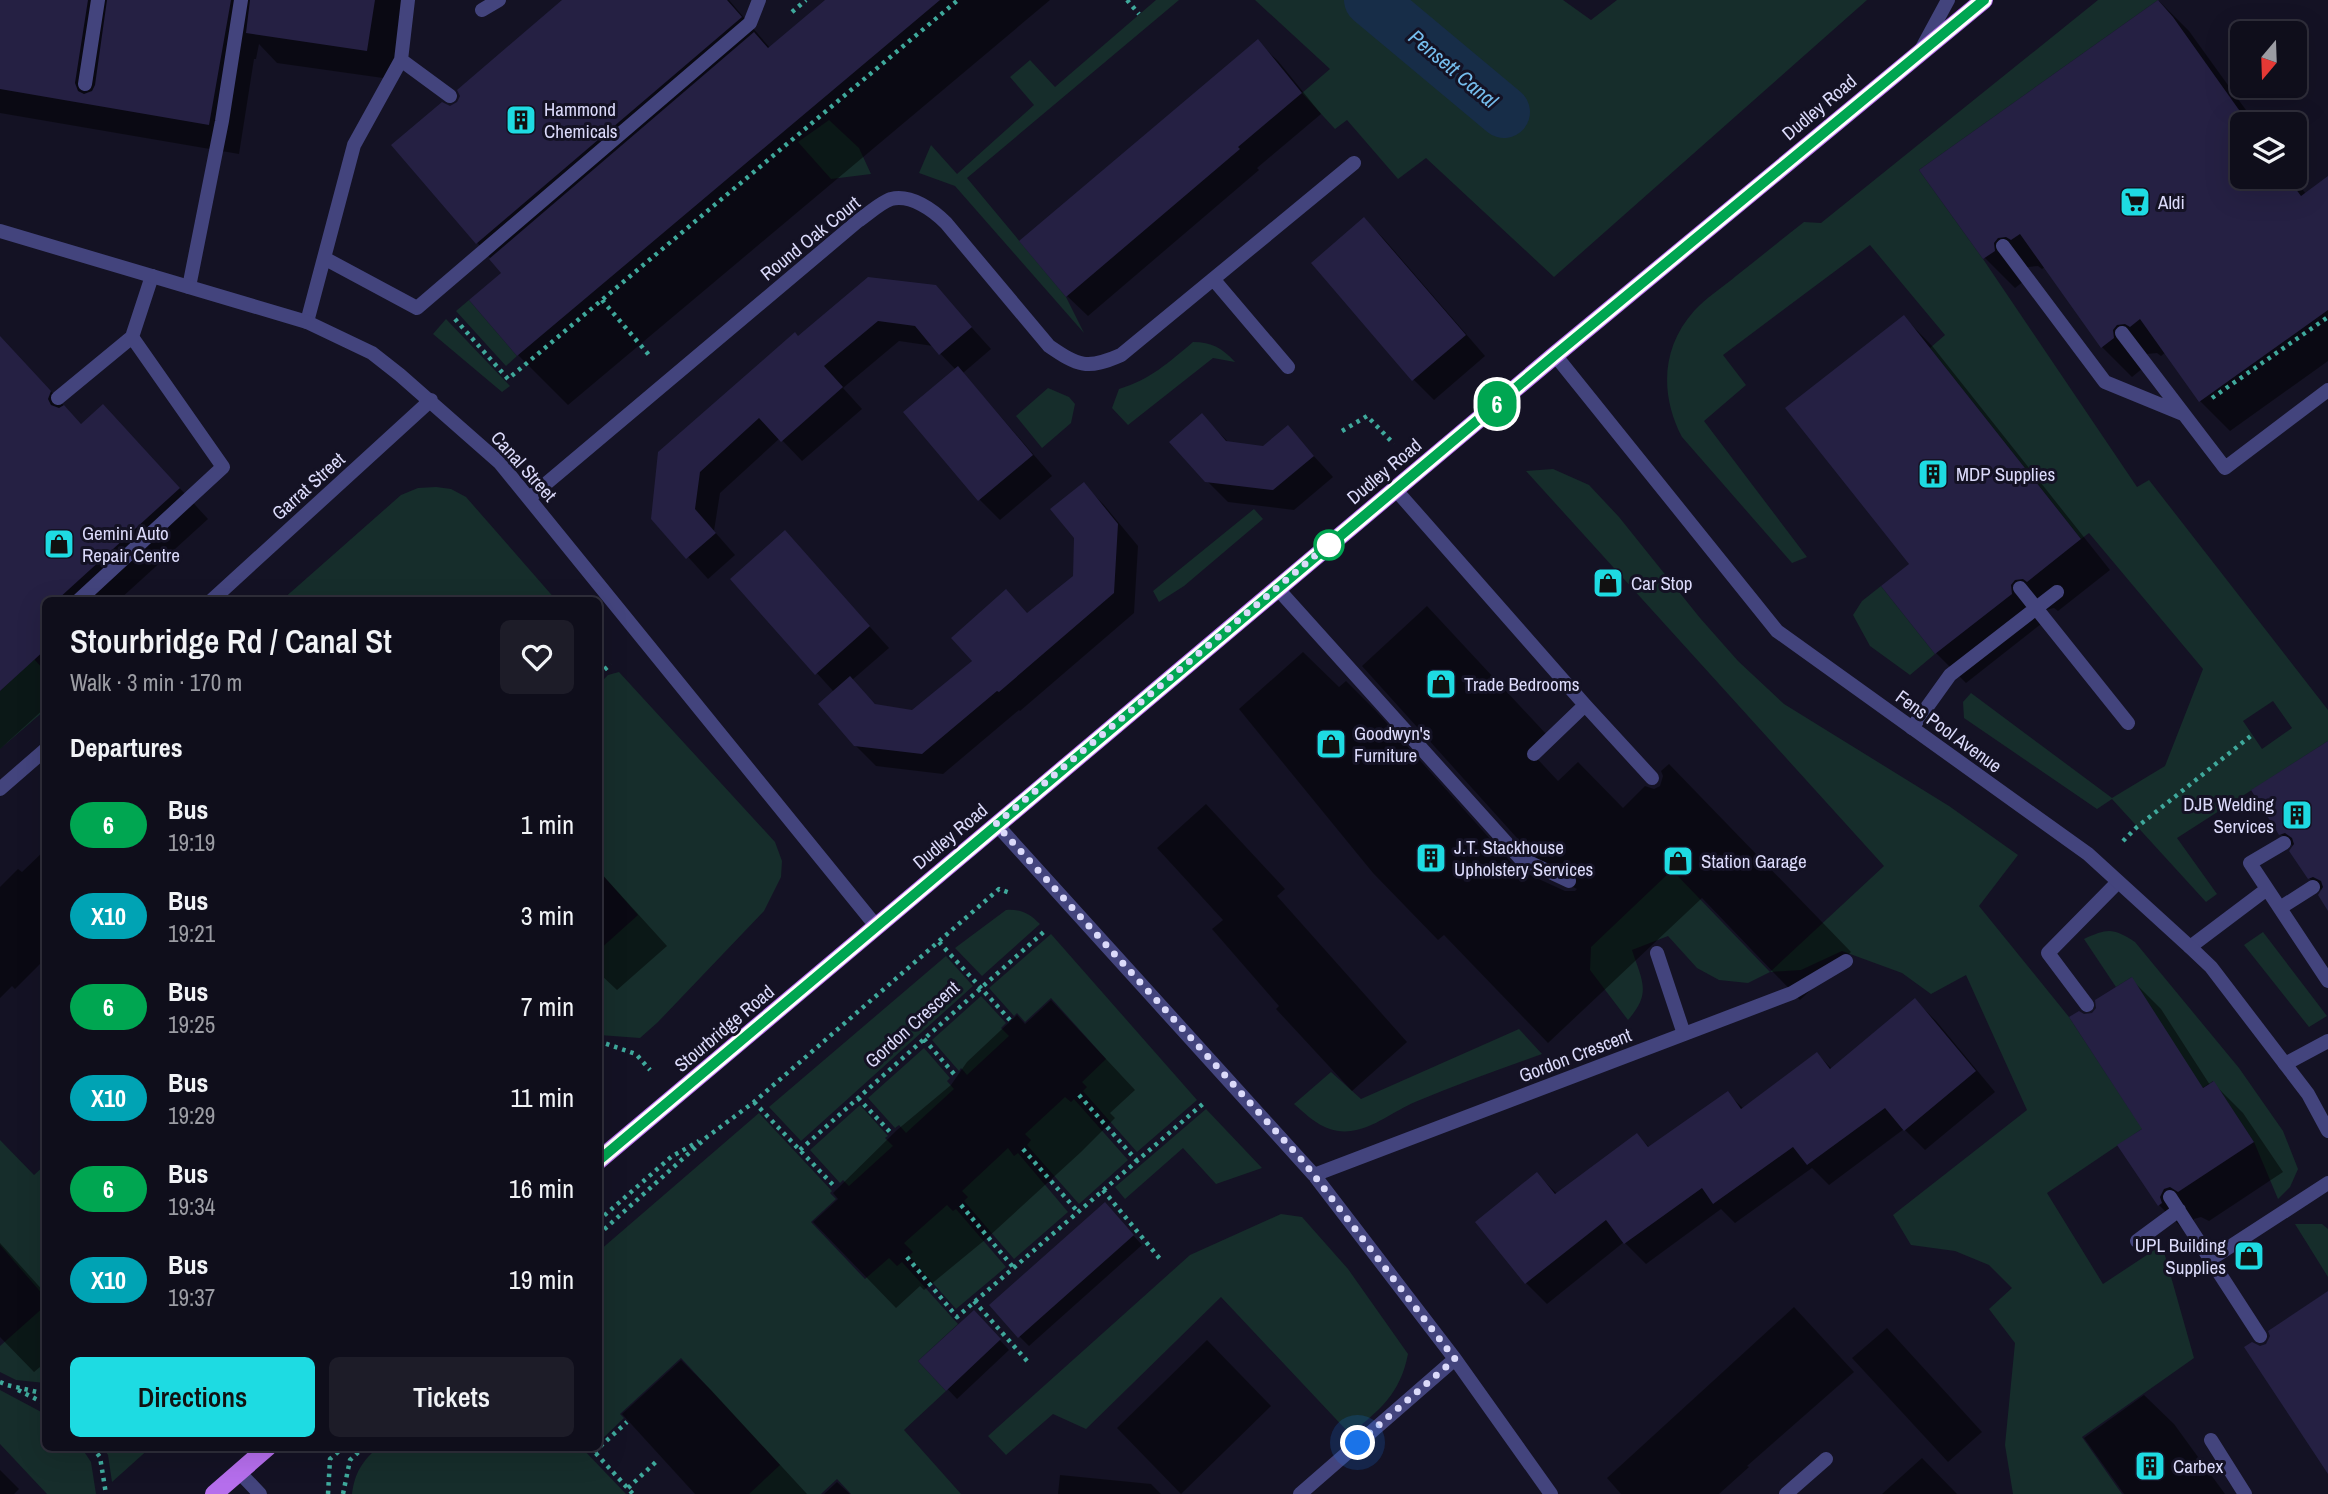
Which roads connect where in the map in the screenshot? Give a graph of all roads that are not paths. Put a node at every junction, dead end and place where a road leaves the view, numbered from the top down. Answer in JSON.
{"nodes":[{"id":1,"x":98,"y":0,"type":"edge"},
{"id":2,"x":241,"y":0,"type":"edge"},
{"id":3,"x":408,"y":0,"type":"edge"},
{"id":4,"x":499,"y":0,"type":"edge"},
{"id":5,"x":759,"y":0,"type":"edge"},
{"id":6,"x":1948,"y":0,"type":"edge"},
{"id":7,"x":1984,"y":0,"type":"edge"},
{"id":8,"x":482,"y":10,"type":"dead end"},
{"id":9,"x":1922,"y":49,"type":"junction"},
{"id":10,"x":401,"y":60,"type":"junction"},
{"id":11,"x":85,"y":84,"type":"dead end"},
{"id":12,"x":450,"y":96,"type":"dead end"},
{"id":13,"x":1354,"y":163,"type":"dead end"},
{"id":14,"x":0,"y":231,"type":"edge"},
{"id":15,"x":2003,"y":246,"type":"dead end"},
{"id":16,"x":324,"y":258,"type":"junction"},
{"id":17,"x":152,"y":276,"type":"junction"},
{"id":18,"x":1214,"y":280,"type":"junction"},
{"id":19,"x":189,"y":287,"type":"junction"},
{"id":20,"x":307,"y":322,"type":"junction"},
{"id":21,"x":2122,"y":333,"type":"dead end"},
{"id":22,"x":132,"y":337,"type":"junction"},
{"id":23,"x":1555,"y":355,"type":"junction"},
{"id":24,"x":1288,"y":367,"type":"dead end"},
{"id":25,"x":2328,"y":390,"type":"edge"},
{"id":26,"x":58,"y":398,"type":"dead end"},
{"id":27,"x":431,"y":400,"type":"junction"},
{"id":28,"x":2184,"y":415,"type":"junction"},
{"id":29,"x":1395,"y":489,"type":"junction"},
{"id":30,"x":529,"y":498,"type":"junction"},
{"id":31,"x":1277,"y":588,"type":"junction"},
{"id":32,"x":2020,"y":588,"type":"dead end"},
{"id":33,"x":2057,"y":592,"type":"dead end"},
{"id":34,"x":82,"y":597,"type":"edge"},
{"id":35,"x":215,"y":597,"type":"edge"},
{"id":36,"x":2036,"y":609,"type":"junction"},
{"id":37,"x":1585,"y":705,"type":"junction"},
{"id":38,"x":2128,"y":723,"type":"dead end"},
{"id":39,"x":1912,"y":728,"type":"junction"},
{"id":40,"x":42,"y":752,"type":"edge"},
{"id":41,"x":1534,"y":754,"type":"dead end"},
{"id":42,"x":1652,"y":778,"type":"dead end"},
{"id":43,"x":0,"y":789,"type":"edge"},
{"id":44,"x":996,"y":824,"type":"junction"},
{"id":45,"x":2284,"y":843,"type":"dead end"},
{"id":46,"x":1569,"y":881,"type":"dead end"},
{"id":47,"x":2118,"y":882,"type":"junction"},
{"id":48,"x":2313,"y":887,"type":"dead end"},
{"id":49,"x":2267,"y":889,"type":"junction"},
{"id":50,"x":2280,"y":908,"type":"junction"},
{"id":51,"x":876,"y":926,"type":"junction"},
{"id":52,"x":2190,"y":947,"type":"junction"},
{"id":53,"x":1657,"y":953,"type":"dead end"},
{"id":54,"x":1846,"y":961,"type":"dead end"},
{"id":55,"x":2328,"y":981,"type":"edge"},
{"id":56,"x":2087,"y":1005,"type":"dead end"},
{"id":57,"x":1685,"y":1034,"type":"junction"},
{"id":58,"x":2328,"y":1041,"type":"edge"},
{"id":59,"x":2285,"y":1064,"type":"junction"},
{"id":60,"x":2328,"y":1131,"type":"edge"},
{"id":61,"x":602,"y":1158,"type":"edge"},
{"id":62,"x":1314,"y":1175,"type":"junction"},
{"id":63,"x":2328,"y":1182,"type":"edge"},
{"id":64,"x":2170,"y":1197,"type":"dead end"},
{"id":65,"x":2179,"y":1210,"type":"junction"},
{"id":66,"x":2137,"y":1241,"type":"dead end"},
{"id":67,"x":2211,"y":1259,"type":"junction"},
{"id":68,"x":2260,"y":1336,"type":"dead end"},
{"id":69,"x":1455,"y":1359,"type":"junction"},
{"id":70,"x":2211,"y":1440,"type":"dead end"},
{"id":71,"x":263,"y":1451,"type":"edge"},
{"id":72,"x":1826,"y":1460,"type":"dead end"},
{"id":73,"x":239,"y":1472,"type":"junction"},
{"id":74,"x":214,"y":1494,"type":"edge"},
{"id":75,"x":260,"y":1494,"type":"edge"},
{"id":76,"x":1300,"y":1494,"type":"edge"},
{"id":77,"x":1551,"y":1494,"type":"edge"},
{"id":78,"x":1786,"y":1494,"type":"edge"},
{"id":79,"x":2245,"y":1494,"type":"edge"}],
"edges":[{"from":1,"to":11,"type":"street"},
{"from":2,"to":19,"type":"street"},
{"from":3,"to":10,"type":"street"},
{"from":4,"to":8,"type":"street"},
{"from":5,"to":16,"type":"street"},
{"from":6,"to":9,"type":"street","name":"Dudley Road"},
{"from":7,"to":9,"type":"main road","name":"Dudley Road"},
{"from":9,"to":23,"type":"main road","name":"Dudley Road"},
{"from":10,"to":12,"type":"street"},
{"from":10,"to":16,"type":"street"},
{"from":13,"to":18,"type":"street","name":"Round Oak Court"},
{"from":14,"to":17,"type":"street","name":"Canal Street"},
{"from":15,"to":28,"type":"street"},
{"from":16,"to":20,"type":"street"},
{"from":17,"to":19,"type":"street","name":"Canal Street"},
{"from":17,"to":22,"type":"street"},
{"from":18,"to":24,"type":"street"},
{"from":18,"to":30,"type":"street","name":"Round Oak Court"},
{"from":19,"to":20,"type":"street","name":"Canal Street"},
{"from":20,"to":27,"type":"street","name":"Canal Street"},
{"from":21,"to":28,"type":"street"},
{"from":22,"to":26,"type":"street"},
{"from":22,"to":34,"type":"street"},
{"from":23,"to":29,"type":"main road","name":"Dudley Road"},
{"from":23,"to":39,"type":"street","name":"Fens Pool Avenue"},
{"from":25,"to":28,"type":"street"},
{"from":27,"to":30,"type":"street","name":"Canal Street"},
{"from":27,"to":35,"type":"street","name":"Garrat Street"},
{"from":29,"to":31,"type":"main road","name":"Dudley Road"},
{"from":29,"to":37,"type":"street"},
{"from":30,"to":51,"type":"street","name":"Canal Street"},
{"from":31,"to":44,"type":"main road","name":"Dudley Road"},
{"from":31,"to":46,"type":"street"},
{"from":32,"to":36,"type":"street"},
{"from":33,"to":36,"type":"street"},
{"from":36,"to":38,"type":"street"},
{"from":36,"to":39,"type":"street"},
{"from":37,"to":41,"type":"street"},
{"from":37,"to":42,"type":"street"},
{"from":39,"to":47,"type":"street","name":"Fens Pool Avenue"},
{"from":40,"to":43,"type":"street"},
{"from":44,"to":51,"type":"main road","name":"Dudley Road"},
{"from":44,"to":62,"type":"street"},
{"from":45,"to":49,"type":"street"},
{"from":47,"to":52,"type":"street","name":"Fens Pool Avenue"},
{"from":47,"to":56,"type":"street"},
{"from":48,"to":50,"type":"street"},
{"from":49,"to":50,"type":"street"},
{"from":49,"to":52,"type":"street"},
{"from":50,"to":55,"type":"street"},
{"from":51,"to":61,"type":"main road","name":"Stourbridge Road"},
{"from":52,"to":59,"type":"street","name":"Fens Pool Avenue"},
{"from":53,"to":57,"type":"street"},
{"from":54,"to":57,"type":"street","name":"Gordon Crescent"},
{"from":57,"to":62,"type":"street","name":"Gordon Crescent"},
{"from":58,"to":59,"type":"street"},
{"from":59,"to":60,"type":"street","name":"Fens Pool Avenue"},
{"from":62,"to":69,"type":"street"},
{"from":63,"to":67,"type":"street"},
{"from":64,"to":65,"type":"street"},
{"from":65,"to":66,"type":"street"},
{"from":65,"to":67,"type":"street"},
{"from":67,"to":68,"type":"street"},
{"from":69,"to":76,"type":"street"},
{"from":69,"to":77,"type":"street"},
{"from":70,"to":79,"type":"street"},
{"from":71,"to":73,"type":"main road"},
{"from":72,"to":78,"type":"street"},
{"from":73,"to":74,"type":"main road"},
{"from":73,"to":75,"type":"street"}]}
